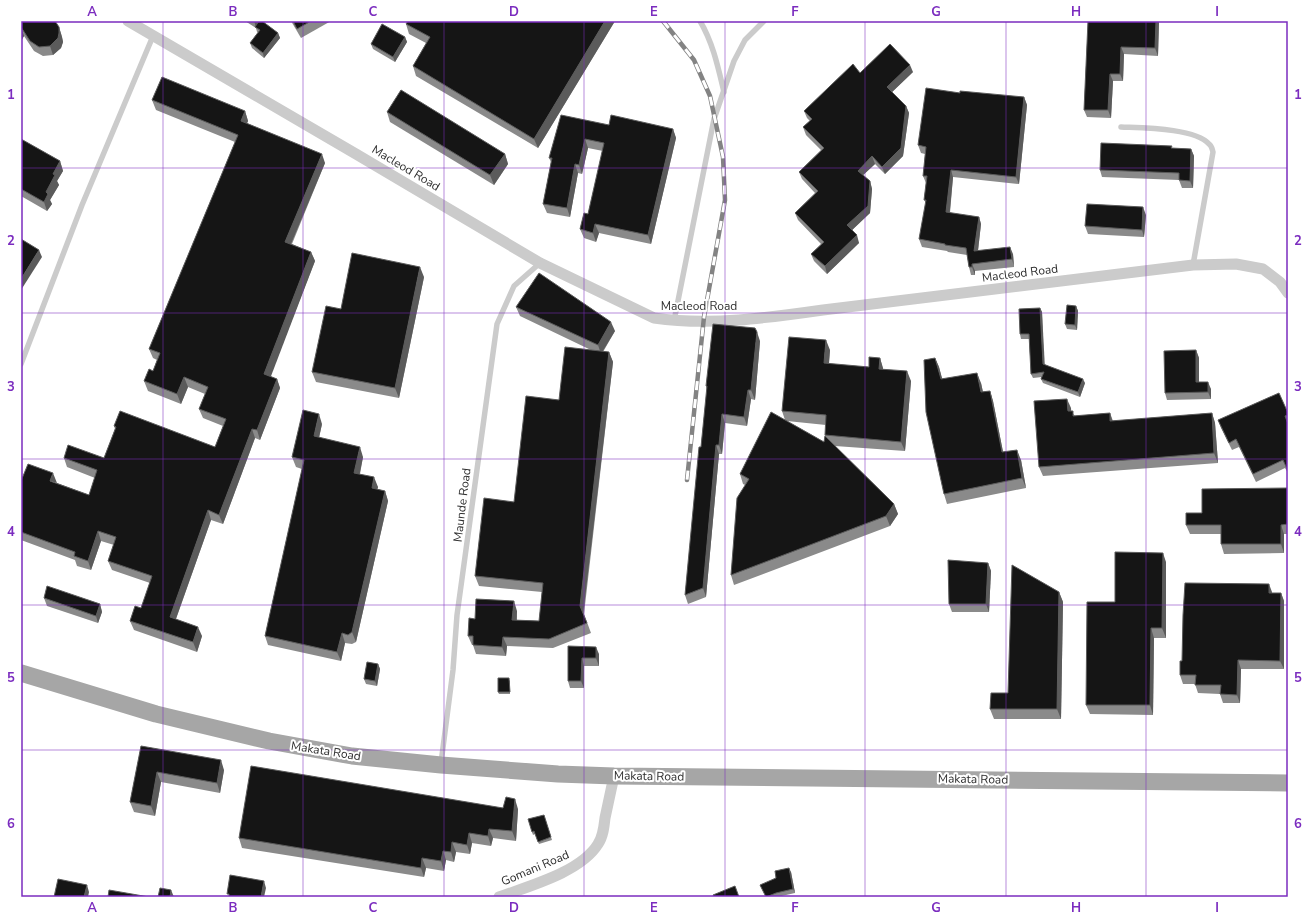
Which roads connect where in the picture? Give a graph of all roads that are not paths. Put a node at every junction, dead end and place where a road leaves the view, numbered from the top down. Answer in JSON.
{"nodes":[{"id":1,"x":128,"y":21,"type":"edge"},
{"id":2,"x":700,"y":21,"type":"edge"},
{"id":3,"x":764,"y":21,"type":"edge"},
{"id":4,"x":153,"y":36,"type":"junction"},
{"id":5,"x":724,"y":92,"type":"junction"},
{"id":6,"x":1121,"y":127,"type":"dead end"},
{"id":7,"x":540,"y":262,"type":"junction"},
{"id":8,"x":1193,"y":265,"type":"junction"},
{"id":9,"x":1288,"y":292,"type":"edge"},
{"id":10,"x":674,"y":321,"type":"junction"},
{"id":11,"x":21,"y":364,"type":"edge"},
{"id":12,"x":21,"y":673,"type":"edge"},
{"id":13,"x":440,"y":765,"type":"junction"},
{"id":14,"x":614,"y":776,"type":"junction"},
{"id":15,"x":1288,"y":782,"type":"edge"},
{"id":16,"x":499,"y":897,"type":"edge"}],
"edges":[{"from":1,"to":4,"type":"street","name":"Macleod Road"},
{"from":2,"to":5,"type":"lane"},
{"from":3,"to":5,"type":"lane"},
{"from":4,"to":7,"type":"street","name":"Macleod Road"},
{"from":4,"to":11,"type":"lane"},
{"from":5,"to":10,"type":"lane"},
{"from":6,"to":8,"type":"lane"},
{"from":7,"to":10,"type":"street","name":"Macleod Road"},
{"from":7,"to":13,"type":"lane","name":"Maunde Road"},
{"from":8,"to":9,"type":"street","name":"Macleod Road"},
{"from":8,"to":10,"type":"street","name":"Macleod Road"},
{"from":12,"to":13,"type":"main road","name":"Makata Road"},
{"from":13,"to":14,"type":"main road","name":"Makata Road"},
{"from":14,"to":15,"type":"main road","name":"Makata Road"},
{"from":14,"to":16,"type":"street","name":"Gomani Road"}]}
